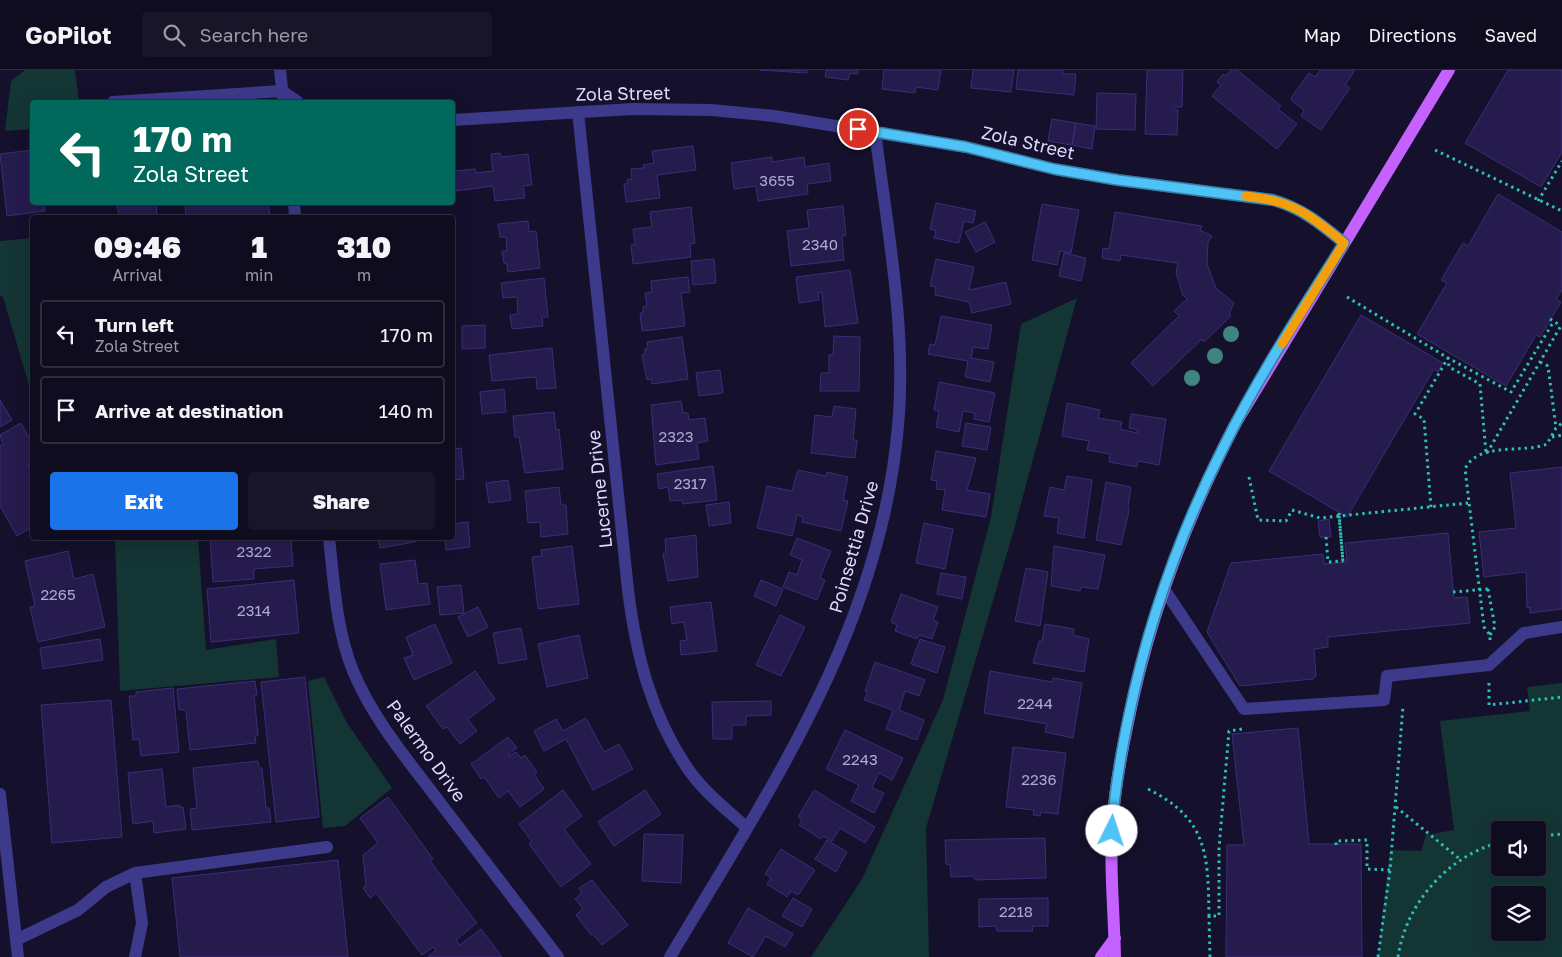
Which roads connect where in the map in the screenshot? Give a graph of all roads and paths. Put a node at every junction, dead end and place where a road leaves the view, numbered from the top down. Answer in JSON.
{"nodes":[{"id":1,"x":280,"y":70,"type":"edge"},
{"id":2,"x":1449,"y":70,"type":"edge"},
{"id":3,"x":283,"y":97,"type":"edge"},
{"id":4,"x":181,"y":100,"type":"edge"},
{"id":5,"x":578,"y":112,"type":"junction"},
{"id":6,"x":455,"y":120,"type":"edge"},
{"id":7,"x":875,"y":131,"type":"junction"},
{"id":8,"x":1435,"y":150,"type":"dead end"},
{"id":9,"x":1562,"y":161,"type":"edge"},
{"id":10,"x":1538,"y":201,"type":"junction"},
{"id":11,"x":1562,"y":211,"type":"edge"},
{"id":12,"x":1344,"y":243,"type":"junction"},
{"id":13,"x":1347,"y":297,"type":"dead end"},
{"id":14,"x":1561,"y":325,"type":"edge"},
{"id":15,"x":1448,"y":358,"type":"junction"},
{"id":16,"x":1540,"y":362,"type":"junction"},
{"id":17,"x":1562,"y":423,"type":"edge"},
{"id":18,"x":1556,"y":428,"type":"junction"},
{"id":19,"x":1562,"y":435,"type":"edge"},
{"id":20,"x":1552,"y":437,"type":"junction"},
{"id":21,"x":1486,"y":453,"type":"junction"},
{"id":22,"x":1249,"y":477,"type":"dead end"},
{"id":23,"x":1468,"y":503,"type":"junction"},
{"id":24,"x":1431,"y":506,"type":"junction"},
{"id":25,"x":1339,"y":514,"type":"junction"},
{"id":26,"x":1326,"y":537,"type":"dead end"},
{"id":27,"x":329,"y":540,"type":"edge"},
{"id":28,"x":1164,"y":589,"type":"junction"},
{"id":29,"x":1453,"y":592,"type":"dead end"},
{"id":30,"x":1562,"y":627,"type":"edge"},
{"id":31,"x":1490,"y":635,"type":"junction"},
{"id":32,"x":1489,"y":665,"type":"junction"},
{"id":33,"x":1406,"y":674,"type":"junction"},
{"id":34,"x":1562,"y":697,"type":"edge"},
{"id":35,"x":1248,"y":728,"type":"dead end"},
{"id":36,"x":1148,"y":788,"type":"dead end"},
{"id":37,"x":0,"y":794,"type":"edge"},
{"id":38,"x":1395,"y":806,"type":"junction"},
{"id":39,"x":747,"y":828,"type":"junction"},
{"id":40,"x":1562,"y":834,"type":"edge"},
{"id":41,"x":1546,"y":835,"type":"edge"},
{"id":42,"x":1336,"y":845,"type":"dead end"},
{"id":43,"x":1491,"y":846,"type":"edge"},
{"id":44,"x":327,"y":848,"type":"dead end"},
{"id":45,"x":1461,"y":860,"type":"junction"},
{"id":46,"x":1390,"y":870,"type":"junction"},
{"id":47,"x":135,"y":873,"type":"junction"},
{"id":48,"x":1209,"y":916,"type":"junction"},
{"id":49,"x":1115,"y":938,"type":"junction"},
{"id":50,"x":16,"y":940,"type":"junction"},
{"id":51,"x":18,"y":957,"type":"edge"},
{"id":52,"x":135,"y":957,"type":"edge"},
{"id":53,"x":558,"y":957,"type":"edge"},
{"id":54,"x":670,"y":957,"type":"edge"},
{"id":55,"x":1101,"y":957,"type":"edge"},
{"id":56,"x":1116,"y":957,"type":"edge"},
{"id":57,"x":1210,"y":957,"type":"edge"},
{"id":58,"x":1378,"y":957,"type":"edge"},
{"id":59,"x":1398,"y":957,"type":"edge"}],
"edges":[{"from":1,"to":3,"type":"street"},
{"from":2,"to":12,"type":"main road"},
{"from":3,"to":4,"type":"street"},
{"from":5,"to":6,"type":"street","name":"Zola Street"},
{"from":5,"to":7,"type":"street","name":"Zola Street"},
{"from":5,"to":39,"type":"street","name":"Lucerne Drive"},
{"from":7,"to":12,"type":"street","name":"Zola Street"},
{"from":7,"to":39,"type":"street","name":"Poinsettia Drive"},
{"from":8,"to":10,"type":"path"},
{"from":9,"to":10,"type":"path"},
{"from":10,"to":11,"type":"path"},
{"from":12,"to":28,"type":"main road"},
{"from":13,"to":15,"type":"path"},
{"from":14,"to":15,"type":"path"},
{"from":14,"to":16,"type":"path"},
{"from":15,"to":21,"type":"path"},
{"from":15,"to":24,"type":"path"},
{"from":16,"to":18,"type":"path"},
{"from":16,"to":21,"type":"path"},
{"from":17,"to":18,"type":"path"},
{"from":18,"to":20,"type":"path"},
{"from":19,"to":20,"type":"path"},
{"from":20,"to":21,"type":"path"},
{"from":21,"to":23,"type":"path"},
{"from":22,"to":25,"type":"path"},
{"from":23,"to":24,"type":"path"},
{"from":23,"to":31,"type":"path"},
{"from":24,"to":25,"type":"path"},
{"from":25,"to":26,"type":"path"},
{"from":27,"to":53,"type":"street","name":"Palermo Drive"},
{"from":28,"to":33,"type":"street"},
{"from":28,"to":49,"type":"main road"},
{"from":29,"to":31,"type":"path","bridge":true},
{"from":30,"to":32,"type":"street"},
{"from":31,"to":32,"type":"path"},
{"from":32,"to":33,"type":"street"},
{"from":32,"to":34,"type":"path"},
{"from":33,"to":38,"type":"path"},
{"from":35,"to":48,"type":"path"},
{"from":36,"to":48,"type":"path"},
{"from":37,"to":50,"type":"street"},
{"from":38,"to":45,"type":"path"},
{"from":38,"to":46,"type":"path"},
{"from":39,"to":54,"type":"street","name":"Poinsettia Drive"},
{"from":40,"to":41,"type":"path"},
{"from":42,"to":46,"type":"path"},
{"from":43,"to":45,"type":"path"},
{"from":44,"to":47,"type":"street"},
{"from":45,"to":59,"type":"path"},
{"from":46,"to":58,"type":"path"},
{"from":47,"to":50,"type":"street"},
{"from":47,"to":52,"type":"street"},
{"from":48,"to":57,"type":"path"},
{"from":49,"to":55,"type":"main road"},
{"from":49,"to":56,"type":"main road"},
{"from":50,"to":51,"type":"street"}]}
